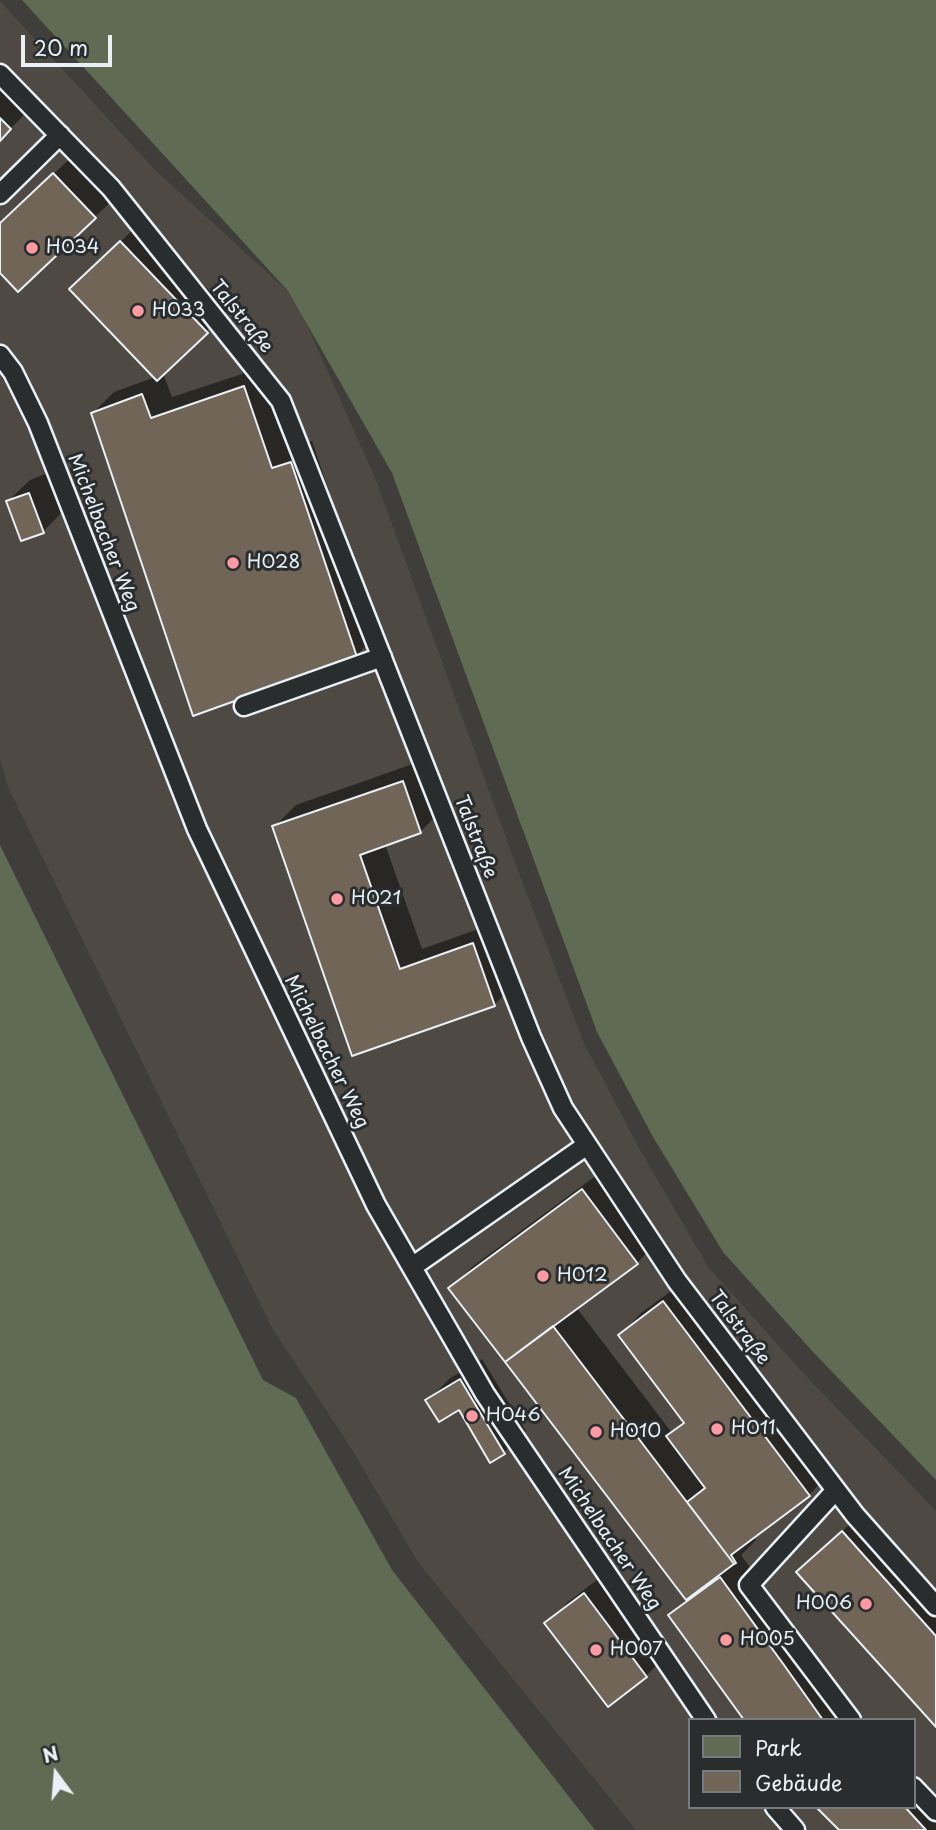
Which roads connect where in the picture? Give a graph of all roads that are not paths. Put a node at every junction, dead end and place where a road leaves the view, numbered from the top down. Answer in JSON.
{"nodes":[{"id":1,"x":0,"y":74,"type":"edge"},
{"id":2,"x":60,"y":135,"type":"junction"},
{"id":3,"x":0,"y":194,"type":"edge"},
{"id":4,"x":0,"y":355,"type":"edge"},
{"id":5,"x":382,"y":657,"type":"junction"},
{"id":6,"x":244,"y":706,"type":"dead end"},
{"id":7,"x":587,"y":1145,"type":"junction"},
{"id":8,"x":412,"y":1267,"type":"junction"},
{"id":9,"x":836,"y":1490,"type":"junction"},
{"id":10,"x":936,"y":1606,"type":"edge"},
{"id":11,"x":705,"y":1718,"type":"edge"},
{"id":12,"x":849,"y":1718,"type":"edge"},
{"id":13,"x":915,"y":1789,"type":"edge"},
{"id":14,"x":777,"y":1809,"type":"edge"},
{"id":15,"x":936,"y":1811,"type":"edge"},
{"id":16,"x":794,"y":1830,"type":"edge"}],
"edges":[{"from":1,"to":2,"type":"lane","name":"Talstraße"},
{"from":2,"to":3,"type":"lane"},
{"from":2,"to":5,"type":"lane","name":"Talstraße"},
{"from":4,"to":8,"type":"lane","name":"Michelbacher Weg"},
{"from":5,"to":6,"type":"lane"},
{"from":5,"to":7,"type":"lane","name":"Talstraße"},
{"from":7,"to":8,"type":"lane"},
{"from":7,"to":9,"type":"lane","name":"Talstraße"},
{"from":8,"to":11,"type":"lane","name":"Michelbacher Weg"},
{"from":9,"to":10,"type":"lane","name":"Talstraße"},
{"from":9,"to":12,"type":"lane"},
{"from":13,"to":15,"type":"lane"},
{"from":14,"to":16,"type":"lane"}]}
